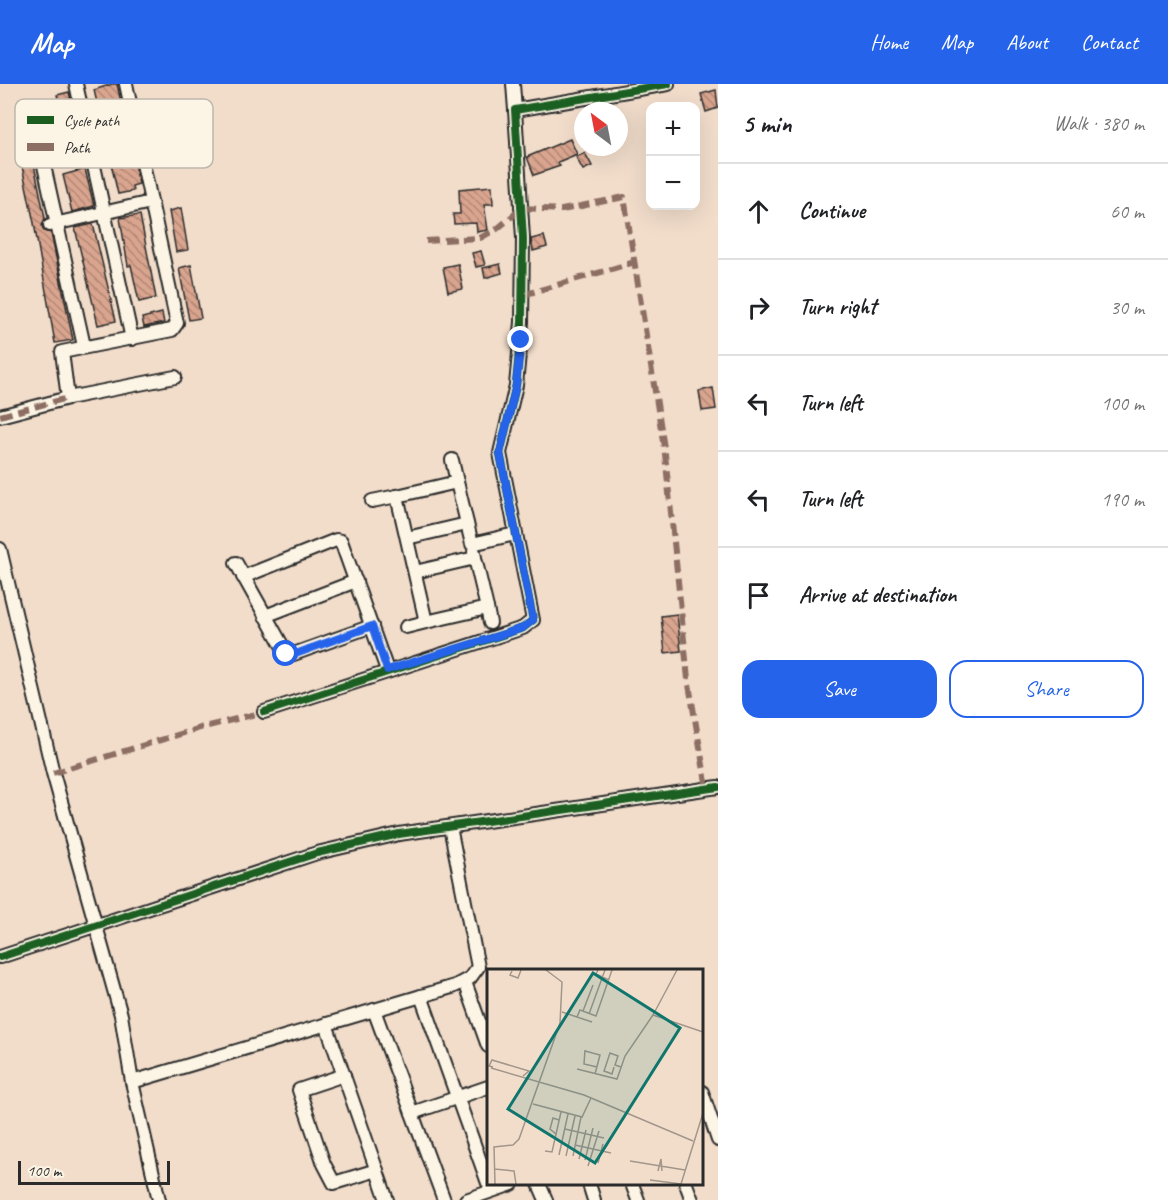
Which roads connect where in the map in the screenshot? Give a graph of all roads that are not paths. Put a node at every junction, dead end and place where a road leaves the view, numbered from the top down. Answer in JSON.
{"nodes":[{"id":1,"x":76,"y":84,"type":"edge"},
{"id":2,"x":126,"y":84,"type":"edge"},
{"id":3,"x":513,"y":84,"type":"edge"},
{"id":4,"x":668,"y":84,"type":"edge"},
{"id":5,"x":79,"y":99,"type":"edge"},
{"id":6,"x":129,"y":99,"type":"edge"},
{"id":7,"x":515,"y":110,"type":"junction"},
{"id":8,"x":44,"y":168,"type":"edge"},
{"id":9,"x":95,"y":168,"type":"edge"},
{"id":10,"x":144,"y":168,"type":"edge"},
{"id":11,"x":151,"y":202,"type":"junction"},
{"id":12,"x":105,"y":213,"type":"junction"},
{"id":13,"x":54,"y":224,"type":"junction"},
{"id":14,"x":132,"y":339,"type":"junction"},
{"id":15,"x":84,"y":346,"type":"junction"},
{"id":16,"x":175,"y":377,"type":"dead end"},
{"id":17,"x":68,"y":398,"type":"junction"},
{"id":18,"x":0,"y":416,"type":"edge"},
{"id":19,"x":452,"y":460,"type":"dead end"},
{"id":20,"x":457,"y":482,"type":"junction"},
{"id":21,"x":397,"y":496,"type":"junction"},
{"id":22,"x":372,"y":501,"type":"dead end"},
{"id":23,"x":467,"y":524,"type":"junction"},
{"id":24,"x":515,"y":534,"type":"junction"},
{"id":25,"x":407,"y":538,"type":"junction"},
{"id":26,"x":472,"y":544,"type":"junction"},
{"id":27,"x":0,"y":549,"type":"edge"},
{"id":28,"x":475,"y":558,"type":"junction"},
{"id":29,"x":236,"y":563,"type":"dead end"},
{"id":30,"x":415,"y":573,"type":"junction"},
{"id":31,"x":243,"y":576,"type":"junction"},
{"id":32,"x":356,"y":581,"type":"junction"},
{"id":33,"x":486,"y":608,"type":"junction"},
{"id":34,"x":265,"y":616,"type":"junction"},
{"id":35,"x":426,"y":622,"type":"junction"},
{"id":36,"x":490,"y":623,"type":"dead end"},
{"id":37,"x":372,"y":626,"type":"junction"},
{"id":38,"x":406,"y":627,"type":"dead end"},
{"id":39,"x":387,"y":670,"type":"junction"},
{"id":40,"x":264,"y":711,"type":"dead end"},
{"id":41,"x":718,"y":787,"type":"edge"},
{"id":42,"x":450,"y":827,"type":"junction"},
{"id":43,"x":96,"y":926,"type":"junction"},
{"id":44,"x":0,"y":957,"type":"edge"},
{"id":45,"x":465,"y":982,"type":"junction"},
{"id":46,"x":421,"y":996,"type":"junction"},
{"id":47,"x":374,"y":1010,"type":"junction"},
{"id":48,"x":327,"y":1028,"type":"junction"},
{"id":49,"x":487,"y":1041,"type":"edge"},
{"id":50,"x":283,"y":1045,"type":"dead end"},
{"id":51,"x":344,"y":1075,"type":"junction"},
{"id":52,"x":132,"y":1082,"type":"junction"},
{"id":53,"x":487,"y":1088,"type":"edge"},
{"id":54,"x":458,"y":1097,"type":"junction"},
{"id":55,"x":709,"y":1106,"type":"edge"},
{"id":56,"x":412,"y":1113,"type":"junction"},
{"id":57,"x":718,"y":1140,"type":"edge"},
{"id":58,"x":377,"y":1170,"type":"junction"},
{"id":59,"x":487,"y":1178,"type":"edge"},
{"id":60,"x":508,"y":1185,"type":"edge"},
{"id":61,"x":539,"y":1185,"type":"edge"},
{"id":62,"x":589,"y":1185,"type":"edge"},
{"id":63,"x":632,"y":1185,"type":"edge"},
{"id":64,"x":686,"y":1185,"type":"edge"},
{"id":65,"x":491,"y":1189,"type":"edge"},
{"id":66,"x":159,"y":1200,"type":"edge"},
{"id":67,"x":387,"y":1200,"type":"edge"},
{"id":68,"x":444,"y":1200,"type":"edge"},
{"id":69,"x":466,"y":1200,"type":"edge"},
{"id":70,"x":546,"y":1200,"type":"edge"},
{"id":71,"x":594,"y":1200,"type":"edge"},
{"id":72,"x":638,"y":1200,"type":"edge"},
{"id":73,"x":692,"y":1200,"type":"edge"}],
"edges":[{"from":1,"to":5,"type":"street"},
{"from":2,"to":6,"type":"street"},
{"from":3,"to":7,"type":"street"},
{"from":4,"to":7,"type":"street"},
{"from":7,"to":24,"type":"street"},
{"from":8,"to":13,"type":"street"},
{"from":9,"to":12,"type":"street"},
{"from":10,"to":11,"type":"street"},
{"from":11,"to":12,"type":"street"},
{"from":11,"to":14,"type":"street"},
{"from":12,"to":13,"type":"street"},
{"from":12,"to":14,"type":"street"},
{"from":13,"to":15,"type":"street"},
{"from":14,"to":15,"type":"street"},
{"from":15,"to":17,"type":"street"},
{"from":16,"to":17,"type":"street"},
{"from":17,"to":18,"type":"street"},
{"from":19,"to":20,"type":"street"},
{"from":20,"to":21,"type":"street"},
{"from":20,"to":23,"type":"street"},
{"from":21,"to":22,"type":"street"},
{"from":21,"to":25,"type":"street"},
{"from":23,"to":25,"type":"street"},
{"from":23,"to":26,"type":"street"},
{"from":24,"to":26,"type":"street"},
{"from":24,"to":39,"type":"street"},
{"from":25,"to":30,"type":"street"},
{"from":26,"to":28,"type":"street"},
{"from":27,"to":43,"type":"street"},
{"from":28,"to":30,"type":"street"},
{"from":28,"to":33,"type":"street"},
{"from":29,"to":31,"type":"street"},
{"from":30,"to":35,"type":"street"},
{"from":31,"to":32,"type":"street"},
{"from":31,"to":34,"type":"street"},
{"from":32,"to":34,"type":"street"},
{"from":32,"to":37,"type":"street"},
{"from":33,"to":35,"type":"street"},
{"from":33,"to":36,"type":"street"},
{"from":34,"to":37,"type":"street"},
{"from":35,"to":38,"type":"street"},
{"from":37,"to":39,"type":"street"},
{"from":39,"to":40,"type":"street"},
{"from":41,"to":42,"type":"street"},
{"from":42,"to":43,"type":"street"},
{"from":42,"to":45,"type":"street"},
{"from":43,"to":44,"type":"street"},
{"from":43,"to":52,"type":"street"},
{"from":45,"to":46,"type":"street"},
{"from":45,"to":49,"type":"street"},
{"from":46,"to":47,"type":"street"},
{"from":46,"to":54,"type":"street"},
{"from":47,"to":48,"type":"street"},
{"from":47,"to":56,"type":"street"},
{"from":48,"to":50,"type":"street"},
{"from":48,"to":51,"type":"street"},
{"from":48,"to":52,"type":"street"},
{"from":51,"to":58,"type":"street"},
{"from":51,"to":58,"type":"street"},
{"from":52,"to":66,"type":"street"},
{"from":53,"to":54,"type":"street"},
{"from":54,"to":56,"type":"street"},
{"from":54,"to":59,"type":"street"},
{"from":55,"to":57,"type":"street"},
{"from":56,"to":68,"type":"street"},
{"from":58,"to":67,"type":"street"},
{"from":60,"to":65,"type":"street"},
{"from":61,"to":70,"type":"street"},
{"from":62,"to":71,"type":"street"},
{"from":63,"to":72,"type":"street"},
{"from":64,"to":73,"type":"street"},
{"from":65,"to":69,"type":"street"}]}
